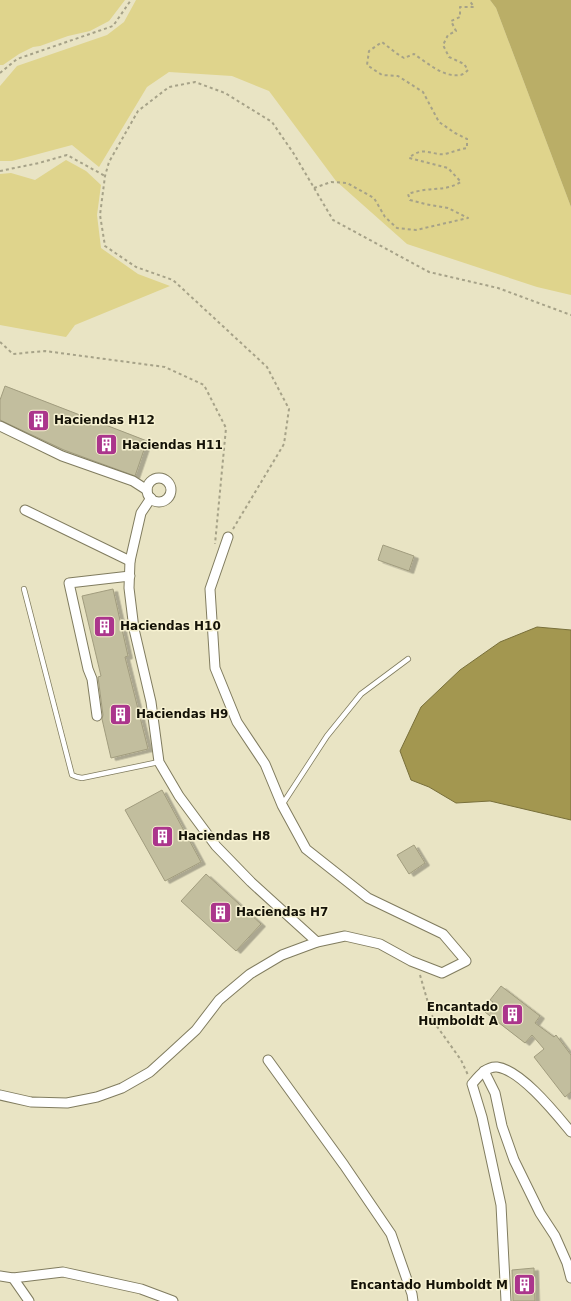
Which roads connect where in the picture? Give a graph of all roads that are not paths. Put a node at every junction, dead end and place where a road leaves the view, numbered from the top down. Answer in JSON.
{"nodes":[{"id":1,"x":0,"y":426,"type":"edge"},
{"id":2,"x":25,"y":510,"type":"dead end"},
{"id":3,"x":228,"y":537,"type":"road end"},
{"id":4,"x":130,"y":561,"type":"junction"},
{"id":5,"x":130,"y":576,"type":"junction"},
{"id":6,"x":24,"y":589,"type":"dead end"},
{"id":7,"x":408,"y":659,"type":"dead end"},
{"id":8,"x":97,"y":716,"type":"dead end"},
{"id":9,"x":159,"y":762,"type":"junction"},
{"id":10,"x":282,"y":805,"type":"junction"},
{"id":11,"x":317,"y":942,"type":"junction"},
{"id":12,"x":268,"y":1060,"type":"dead end"},
{"id":13,"x":484,"y":1071,"type":"junction"},
{"id":14,"x":0,"y":1095,"type":"edge"},
{"id":15,"x":571,"y":1132,"type":"edge"},
{"id":16,"x":0,"y":1276,"type":"edge"},
{"id":17,"x":13,"y":1278,"type":"junction"},
{"id":18,"x":571,"y":1278,"type":"edge"},
{"id":19,"x":29,"y":1301,"type":"edge"},
{"id":20,"x":173,"y":1301,"type":"edge"},
{"id":21,"x":413,"y":1301,"type":"edge"},
{"id":22,"x":506,"y":1301,"type":"edge"}],
"edges":[{"from":1,"to":4,"type":"street"},
{"from":2,"to":4,"type":"street"},
{"from":3,"to":10,"type":"street"},
{"from":4,"to":5,"type":"street"},
{"from":5,"to":8,"type":"street"},
{"from":5,"to":9,"type":"street"},
{"from":6,"to":9,"type":"lane"},
{"from":7,"to":10,"type":"lane"},
{"from":9,"to":11,"type":"street"},
{"from":10,"to":11,"type":"street"},
{"from":11,"to":14,"type":"street"},
{"from":12,"to":21,"type":"street"},
{"from":13,"to":15,"type":"street"},
{"from":13,"to":18,"type":"street"},
{"from":13,"to":22,"type":"street"},
{"from":16,"to":17,"type":"street"},
{"from":17,"to":19,"type":"street"},
{"from":17,"to":20,"type":"street"}]}
